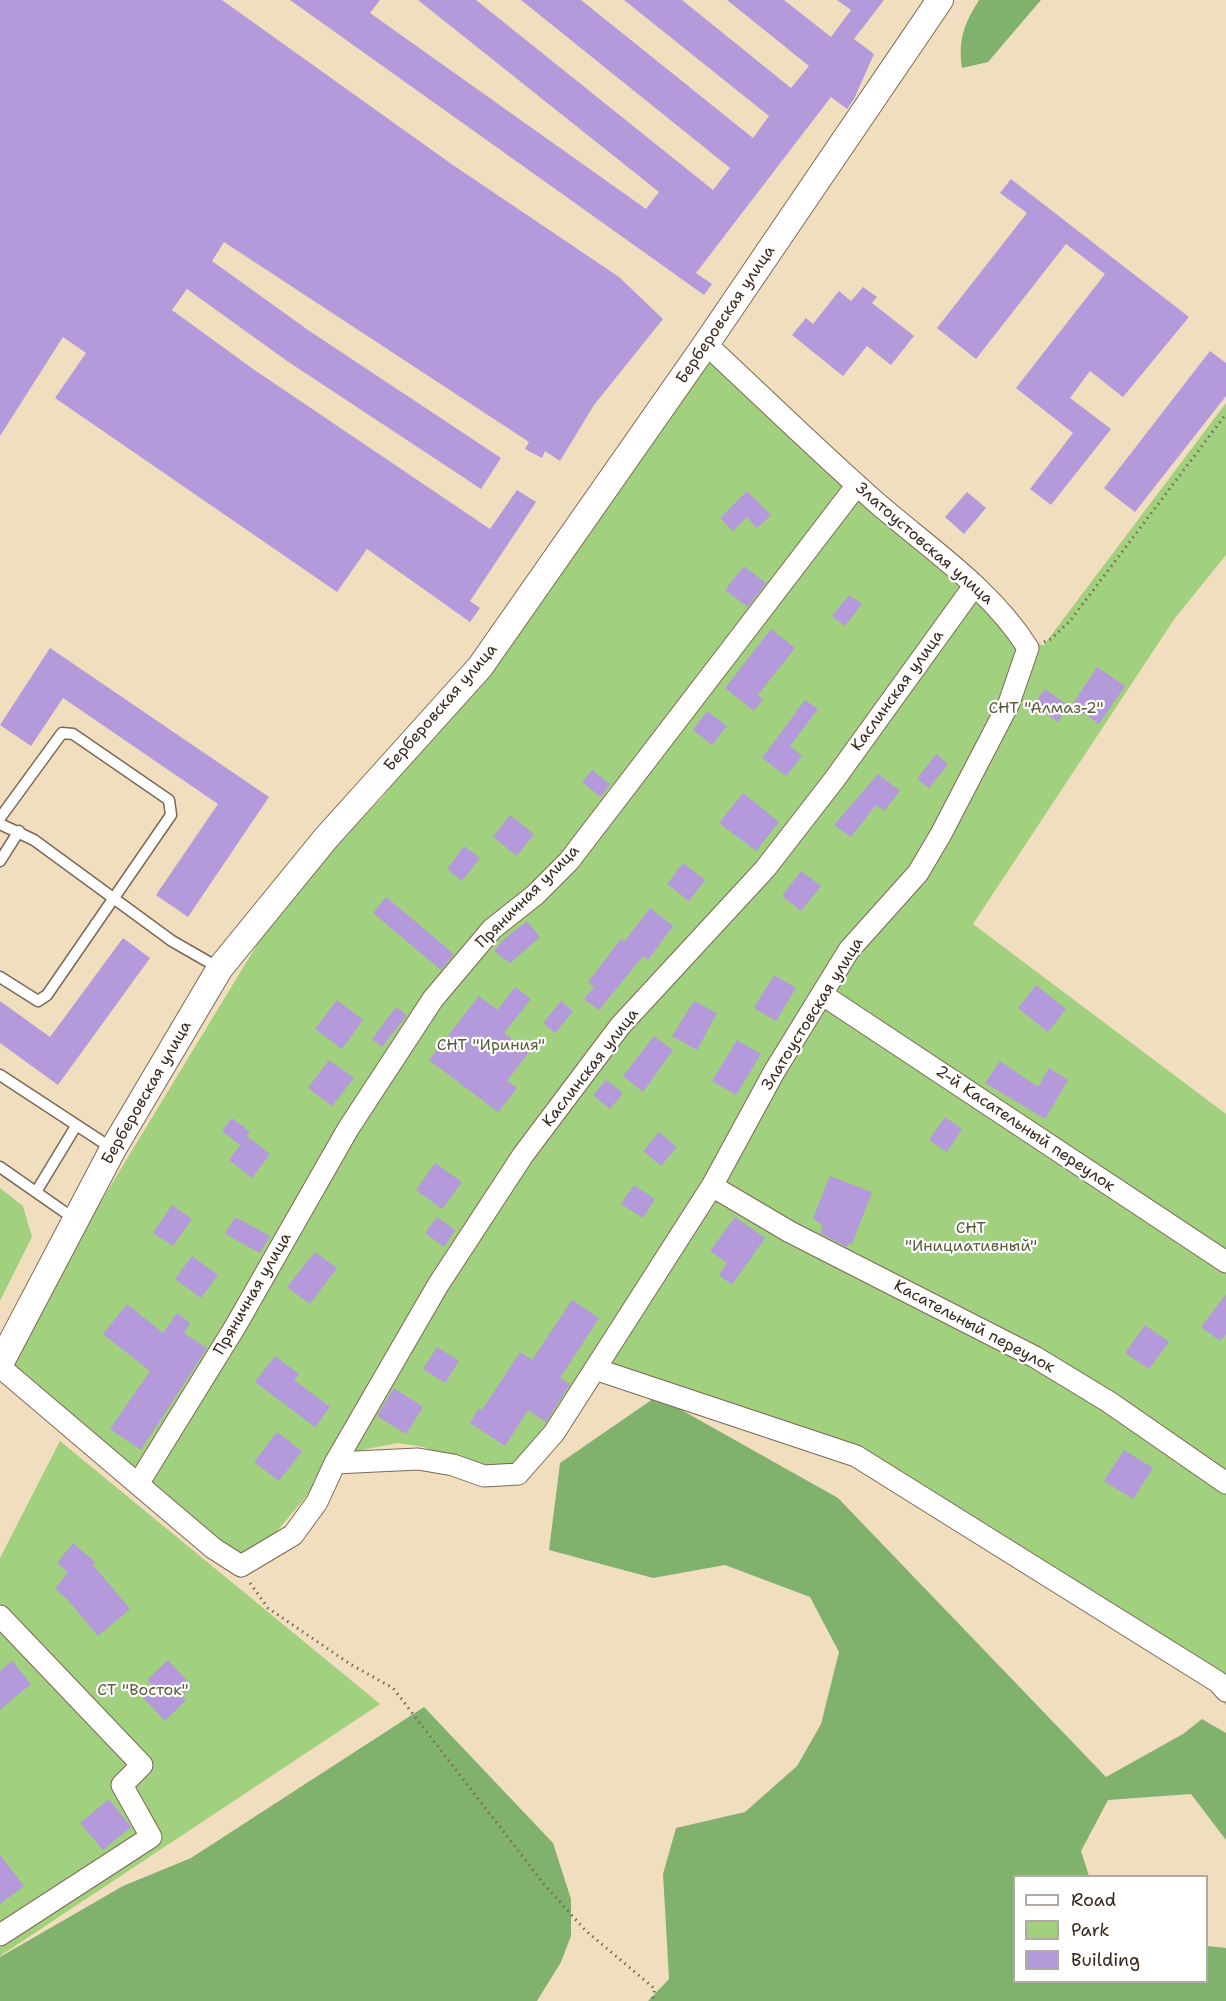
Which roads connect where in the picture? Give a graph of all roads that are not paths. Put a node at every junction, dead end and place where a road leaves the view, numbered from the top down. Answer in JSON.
{"nodes":[{"id":1,"x":940,"y":0,"type":"edge"},
{"id":2,"x":706,"y":344,"type":"junction"},
{"id":3,"x":857,"y":485,"type":"junction"},
{"id":4,"x":974,"y":586,"type":"junction"},
{"id":5,"x":0,"y":818,"type":"edge"},
{"id":6,"x":0,"y":824,"type":"edge"},
{"id":7,"x":19,"y":831,"type":"junction"},
{"id":8,"x":0,"y":861,"type":"edge"},
{"id":9,"x":113,"y":898,"type":"junction"},
{"id":10,"x":220,"y":968,"type":"junction"},
{"id":11,"x":0,"y":976,"type":"edge"},
{"id":12,"x":823,"y":996,"type":"junction"},
{"id":13,"x":0,"y":1075,"type":"edge"},
{"id":14,"x":76,"y":1126,"type":"junction"},
{"id":15,"x":112,"y":1149,"type":"junction"},
{"id":16,"x":0,"y":1167,"type":"edge"},
{"id":17,"x":712,"y":1186,"type":"junction"},
{"id":18,"x":36,"y":1192,"type":"junction"},
{"id":19,"x":76,"y":1221,"type":"junction"},
{"id":20,"x":1226,"y":1262,"type":"edge"},
{"id":21,"x":0,"y":1366,"type":"edge"},
{"id":22,"x":595,"y":1369,"type":"junction"},
{"id":23,"x":335,"y":1463,"type":"junction"},
{"id":24,"x":1226,"y":1483,"type":"edge"},
{"id":25,"x":138,"y":1484,"type":"junction"},
{"id":26,"x":0,"y":1616,"type":"edge"},
{"id":27,"x":1223,"y":1681,"type":"edge"},
{"id":28,"x":0,"y":1935,"type":"edge"}],
"edges":[{"from":1,"to":2,"type":"street","name":"Берберовская улица"},
{"from":2,"to":3,"type":"street","name":"Златоустовская улица"},
{"from":2,"to":10,"type":"street","name":"Берберовская улица"},
{"from":3,"to":4,"type":"street","name":"Златоустовская улица"},
{"from":3,"to":25,"type":"street","name":"Пряничная улица"},
{"from":4,"to":12,"type":"street","name":"Златоустовская улица"},
{"from":4,"to":23,"type":"street","name":"Каслинская улица"},
{"from":5,"to":9,"type":"lane"},
{"from":6,"to":7,"type":"lane"},
{"from":7,"to":8,"type":"lane"},
{"from":7,"to":9,"type":"lane"},
{"from":9,"to":10,"type":"lane"},
{"from":9,"to":11,"type":"lane"},
{"from":10,"to":15,"type":"street","name":"Берберовская улица"},
{"from":12,"to":17,"type":"street","name":"Златоустовская улица"},
{"from":12,"to":20,"type":"street","name":"2-й Касательный переулок"},
{"from":13,"to":14,"type":"lane"},
{"from":14,"to":15,"type":"lane"},
{"from":14,"to":18,"type":"lane"},
{"from":15,"to":19,"type":"street","name":"Берберовская улица"},
{"from":16,"to":18,"type":"lane"},
{"from":17,"to":22,"type":"street","name":"Златоустовская улица"},
{"from":17,"to":24,"type":"street","name":"Касательный переулок"},
{"from":18,"to":19,"type":"lane"},
{"from":19,"to":21,"type":"street","name":"Берберовская улица"},
{"from":21,"to":25,"type":"street"},
{"from":22,"to":23,"type":"street","name":"Златоустовская улица"},
{"from":22,"to":27,"type":"street"},
{"from":23,"to":25,"type":"street","name":"Каслинская улица"},
{"from":26,"to":28,"type":"street"}]}
